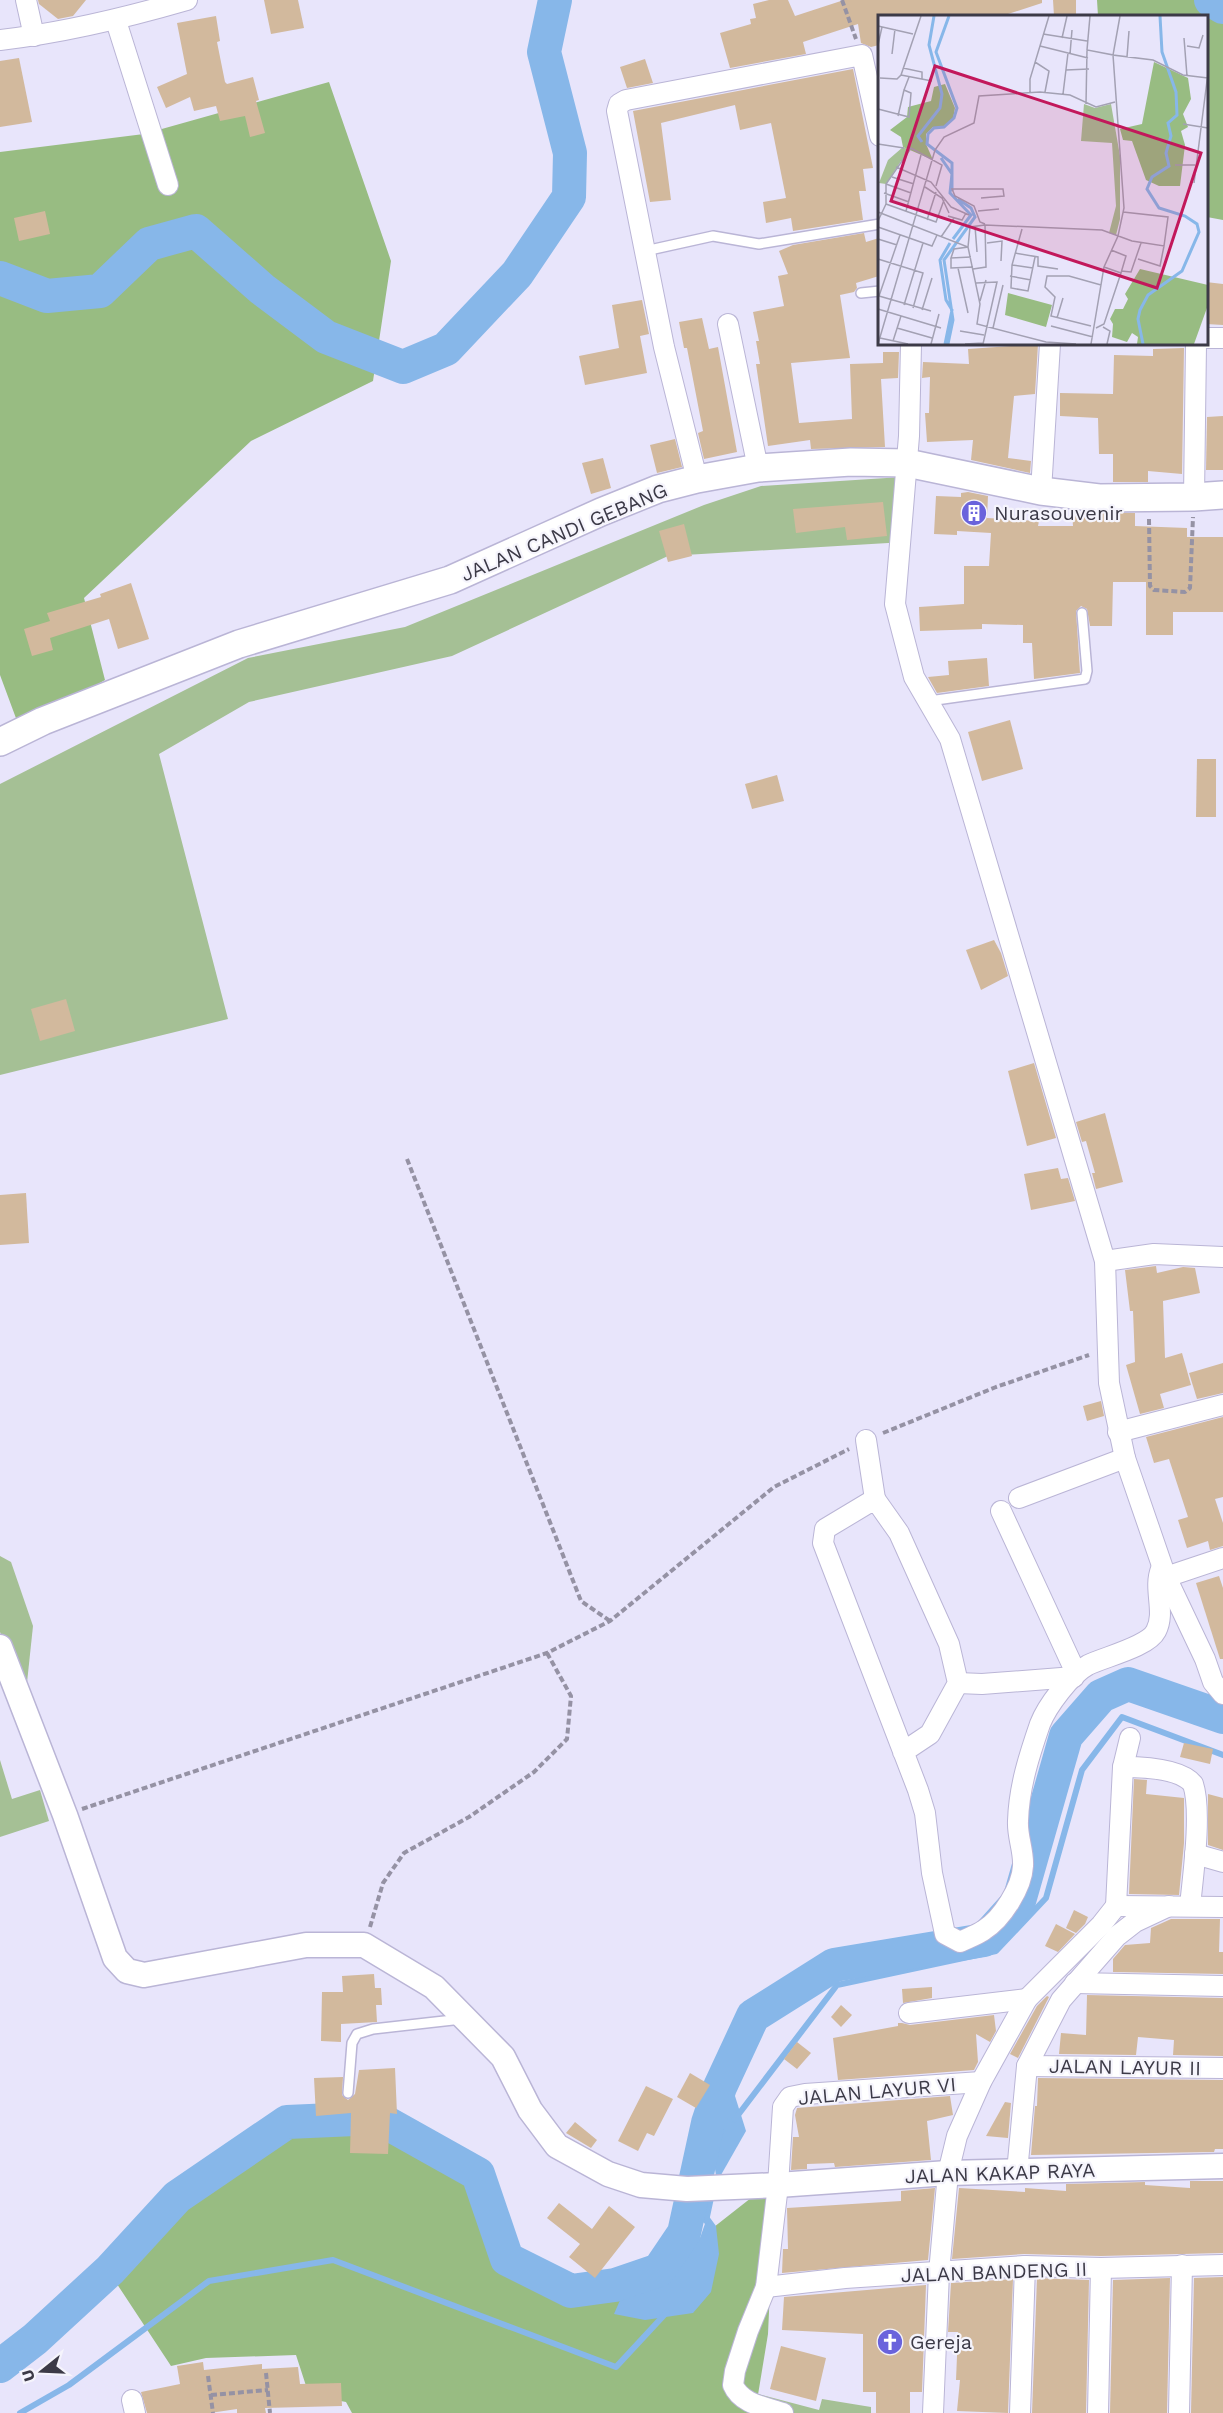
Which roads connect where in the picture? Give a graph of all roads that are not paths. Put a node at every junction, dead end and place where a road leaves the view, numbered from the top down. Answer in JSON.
{"nodes":[{"id":1,"x":26,"y":0,"type":"edge"},
{"id":2,"x":187,"y":0,"type":"edge"},
{"id":3,"x":116,"y":21,"type":"junction"},
{"id":4,"x":34,"y":36,"type":"junction"},
{"id":5,"x":0,"y":40,"type":"edge"},
{"id":6,"x":871,"y":54,"type":"edge"},
{"id":7,"x":878,"y":126,"type":"edge"},
{"id":8,"x":168,"y":185,"type":"dead end"},
{"id":9,"x":878,"y":224,"type":"edge"},
{"id":10,"x":645,"y":251,"type":"junction"},
{"id":11,"x":878,"y":291,"type":"edge"},
{"id":12,"x":861,"y":293,"type":"dead end"},
{"id":13,"x":728,"y":324,"type":"dead end"},
{"id":14,"x":911,"y":345,"type":"edge"},
{"id":15,"x":1050,"y":345,"type":"edge"},
{"id":16,"x":1196,"y":345,"type":"edge"},
{"id":17,"x":907,"y":463,"type":"junction"},
{"id":18,"x":758,"y":468,"type":"junction"},
{"id":19,"x":697,"y":479,"type":"junction"},
{"id":20,"x":1041,"y":491,"type":"junction"},
{"id":21,"x":1223,"y":495,"type":"edge"},
{"id":22,"x":1194,"y":497,"type":"junction"},
{"id":23,"x":1082,"y":613,"type":"dead end"},
{"id":24,"x":927,"y":702,"type":"junction"},
{"id":25,"x":0,"y":742,"type":"edge"},
{"id":26,"x":1223,"y":1257,"type":"edge"},
{"id":27,"x":1105,"y":1262,"type":"junction"},
{"id":28,"x":1223,"y":1405,"type":"edge"},
{"id":29,"x":1118,"y":1432,"type":"junction"},
{"id":30,"x":866,"y":1440,"type":"road end"},
{"id":31,"x":1125,"y":1458,"type":"junction"},
{"id":32,"x":1019,"y":1498,"type":"dead end"},
{"id":33,"x":875,"y":1499,"type":"junction"},
{"id":34,"x":1001,"y":1511,"type":"dead end"},
{"id":35,"x":1223,"y":1558,"type":"edge"},
{"id":36,"x":1164,"y":1572,"type":"junction"},
{"id":37,"x":0,"y":1647,"type":"edge"},
{"id":38,"x":1214,"y":1655,"type":"edge"},
{"id":39,"x":1075,"y":1675,"type":"junction"},
{"id":40,"x":958,"y":1683,"type":"junction"},
{"id":41,"x":1223,"y":1695,"type":"edge"},
{"id":42,"x":1130,"y":1738,"type":"dead end"},
{"id":43,"x":903,"y":1752,"type":"junction"},
{"id":44,"x":1123,"y":1767,"type":"junction"},
{"id":45,"x":1195,"y":1854,"type":"junction"},
{"id":46,"x":1223,"y":1862,"type":"edge"},
{"id":47,"x":1116,"y":1906,"type":"junction"},
{"id":48,"x":1169,"y":1906,"type":"junction"},
{"id":49,"x":1190,"y":1906,"type":"junction"},
{"id":50,"x":1223,"y":1907,"type":"edge"},
{"id":51,"x":1076,"y":1983,"type":"junction"},
{"id":52,"x":1223,"y":1986,"type":"edge"},
{"id":53,"x":1027,"y":1999,"type":"junction"},
{"id":54,"x":909,"y":2013,"type":"dead end"},
{"id":55,"x":465,"y":2019,"type":"junction"},
{"id":56,"x":1027,"y":2066,"type":"junction"},
{"id":57,"x":1223,"y":2068,"type":"edge"},
{"id":58,"x":981,"y":2082,"type":"junction"},
{"id":59,"x":348,"y":2093,"type":"dead end"},
{"id":60,"x":1223,"y":2166,"type":"edge"},
{"id":61,"x":1017,"y":2172,"type":"junction"},
{"id":62,"x":948,"y":2173,"type":"junction"},
{"id":63,"x":778,"y":2185,"type":"junction"},
{"id":64,"x":1182,"y":2265,"type":"junction"},
{"id":65,"x":1223,"y":2265,"type":"edge"},
{"id":66,"x":1025,"y":2266,"type":"junction"},
{"id":67,"x":1101,"y":2268,"type":"junction"},
{"id":68,"x":939,"y":2273,"type":"junction"},
{"id":69,"x":766,"y":2287,"type":"junction"},
{"id":70,"x":783,"y":2413,"type":"edge"},
{"id":71,"x":933,"y":2413,"type":"edge"},
{"id":72,"x":1020,"y":2413,"type":"edge"},
{"id":73,"x":1098,"y":2413,"type":"edge"},
{"id":74,"x":1179,"y":2413,"type":"edge"}],
"edges":[{"from":1,"to":4,"type":"street"},
{"from":2,"to":3,"type":"street"},
{"from":3,"to":4,"type":"street"},
{"from":3,"to":8,"type":"street"},
{"from":4,"to":5,"type":"street"},
{"from":6,"to":7,"type":"street"},
{"from":6,"to":10,"type":"street"},
{"from":9,"to":10,"type":"lane"},
{"from":10,"to":19,"type":"street"},
{"from":11,"to":12,"type":"lane"},
{"from":13,"to":18,"type":"street"},
{"from":14,"to":17,"type":"street"},
{"from":15,"to":20,"type":"street"},
{"from":16,"to":22,"type":"street"},
{"from":17,"to":18,"type":"main road","name":"JALAN CANDI GEBANG"},
{"from":17,"to":20,"type":"main road","name":"JALAN CANDI GEBANG"},
{"from":17,"to":24,"type":"street"},
{"from":18,"to":19,"type":"main road","name":"JALAN CANDI GEBANG"},
{"from":19,"to":25,"type":"main road","name":"JALAN CANDI GEBANG"},
{"from":20,"to":22,"type":"main road","name":"JALAN CANDI GEBANG"},
{"from":21,"to":22,"type":"main road","name":"JALAN CANDI GEBANG"},
{"from":23,"to":24,"type":"lane"},
{"from":24,"to":27,"type":"street"},
{"from":26,"to":27,"type":"street"},
{"from":27,"to":29,"type":"street"},
{"from":28,"to":29,"type":"street"},
{"from":29,"to":31,"type":"street"},
{"from":30,"to":33,"type":"street"},
{"from":31,"to":32,"type":"street"},
{"from":31,"to":36,"type":"street"},
{"from":33,"to":40,"type":"street"},
{"from":33,"to":43,"type":"street"},
{"from":34,"to":39,"type":"street"},
{"from":35,"to":36,"type":"street"},
{"from":36,"to":38,"type":"street"},
{"from":36,"to":39,"type":"street"},
{"from":37,"to":55,"type":"street","name":"JALAN KAKAP RAYA"},
{"from":38,"to":41,"type":"street"},
{"from":39,"to":40,"type":"street"},
{"from":39,"to":43,"type":"street"},
{"from":40,"to":43,"type":"street"},
{"from":42,"to":44,"type":"street"},
{"from":44,"to":45,"type":"street"},
{"from":44,"to":47,"type":"street"},
{"from":45,"to":46,"type":"street"},
{"from":45,"to":49,"type":"street"},
{"from":47,"to":48,"type":"street"},
{"from":47,"to":53,"type":"street"},
{"from":48,"to":49,"type":"street"},
{"from":48,"to":51,"type":"street"},
{"from":49,"to":50,"type":"street"},
{"from":51,"to":52,"type":"street"},
{"from":51,"to":56,"type":"street"},
{"from":53,"to":54,"type":"street"},
{"from":53,"to":58,"type":"street"},
{"from":55,"to":59,"type":"lane"},
{"from":55,"to":63,"type":"street","name":"JALAN KAKAP RAYA"},
{"from":56,"to":57,"type":"street","name":"JALAN LAYUR II"},
{"from":56,"to":61,"type":"street"},
{"from":58,"to":62,"type":"street"},
{"from":58,"to":63,"type":"street","name":"JALAN LAYUR VI"},
{"from":60,"to":61,"type":"street","name":"JALAN KAKAP RAYA"},
{"from":61,"to":62,"type":"street","name":"JALAN KAKAP RAYA"},
{"from":62,"to":63,"type":"street","name":"JALAN KAKAP RAYA"},
{"from":62,"to":68,"type":"street"},
{"from":63,"to":69,"type":"street"},
{"from":64,"to":65,"type":"street","name":"JALAN BANDENG II"},
{"from":64,"to":67,"type":"street","name":"JALAN BANDENG II"},
{"from":64,"to":74,"type":"street"},
{"from":66,"to":67,"type":"street","name":"JALAN BANDENG II"},
{"from":66,"to":68,"type":"street","name":"JALAN BANDENG II"},
{"from":66,"to":72,"type":"street"},
{"from":67,"to":73,"type":"street"},
{"from":68,"to":69,"type":"street","name":"JALAN BANDENG II"},
{"from":68,"to":71,"type":"street"},
{"from":69,"to":70,"type":"street"}]}
